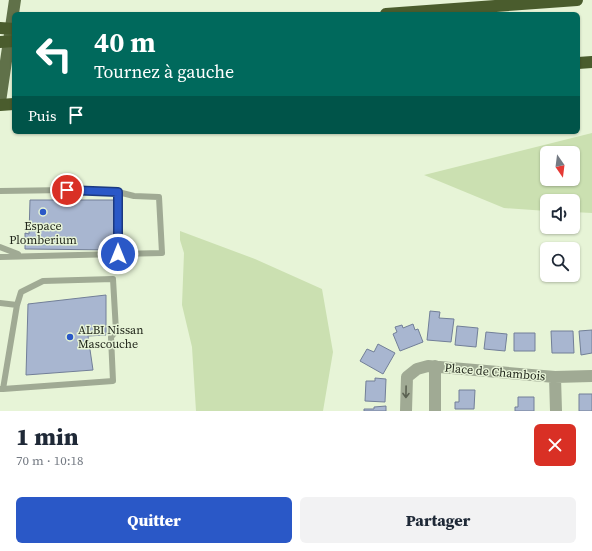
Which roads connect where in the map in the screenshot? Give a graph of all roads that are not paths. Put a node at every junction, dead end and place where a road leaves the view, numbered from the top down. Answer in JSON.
{"nodes":[{"id":1,"x":15,"y":0,"type":"edge"},
{"id":2,"x":577,"y":0,"type":"edge"},
{"id":3,"x":13,"y":12,"type":"edge"},
{"id":4,"x":413,"y":12,"type":"edge"},
{"id":5,"x":12,"y":21,"type":"edge"},
{"id":6,"x":0,"y":28,"type":"edge"},
{"id":7,"x":12,"y":29,"type":"edge"},
{"id":8,"x":12,"y":41,"type":"edge"},
{"id":9,"x":0,"y":42,"type":"edge"},
{"id":10,"x":580,"y":62,"type":"edge"},
{"id":11,"x":592,"y":62,"type":"edge"},
{"id":12,"x":0,"y":103,"type":"edge"},
{"id":13,"x":12,"y":104,"type":"edge"},
{"id":14,"x":0,"y":191,"type":"edge"},
{"id":15,"x":118,"y":192,"type":"junction"},
{"id":16,"x":0,"y":246,"type":"edge"},
{"id":17,"x":118,"y":254,"type":"junction"},
{"id":18,"x":26,"y":256,"type":"junction"},
{"id":19,"x":0,"y":257,"type":"edge"},
{"id":20,"x":0,"y":303,"type":"edge"},
{"id":21,"x":17,"y":305,"type":"junction"},
{"id":22,"x":435,"y":366,"type":"junction"},
{"id":23,"x":592,"y":376,"type":"edge"},
{"id":24,"x":555,"y":377,"type":"junction"},
{"id":25,"x":2,"y":389,"type":"edge"},
{"id":26,"x":406,"y":411,"type":"edge"},
{"id":27,"x":435,"y":411,"type":"edge"},
{"id":28,"x":556,"y":411,"type":"edge"}],
"edges":[{"from":1,"to":3,"type":"main road"},
{"from":2,"to":4,"type":"highway"},
{"from":5,"to":12,"type":"main road"},
{"from":6,"to":7,"type":"highway","bridge":true},
{"from":8,"to":9,"type":"highway","bridge":true},
{"from":10,"to":11,"type":"highway"},
{"from":12,"to":13,"type":"highway"},
{"from":14,"to":15,"type":"lane"},
{"from":15,"to":17,"type":"lane"},
{"from":15,"to":17,"type":"lane"},
{"from":16,"to":18,"type":"lane"},
{"from":17,"to":18,"type":"lane"},
{"from":18,"to":19,"type":"lane"},
{"from":20,"to":21,"type":"lane"},
{"from":21,"to":25,"type":"lane"},
{"from":21,"to":25,"type":"lane"},
{"from":22,"to":24,"type":"street","name":"Place de Chambois"},
{"from":22,"to":26,"type":"street","name":"Place de Chambois","one_way":true},
{"from":22,"to":27,"type":"street","name":"Place de Chambois"},
{"from":23,"to":24,"type":"street","name":"Place de Chambois"},
{"from":24,"to":28,"type":"street"}]}
